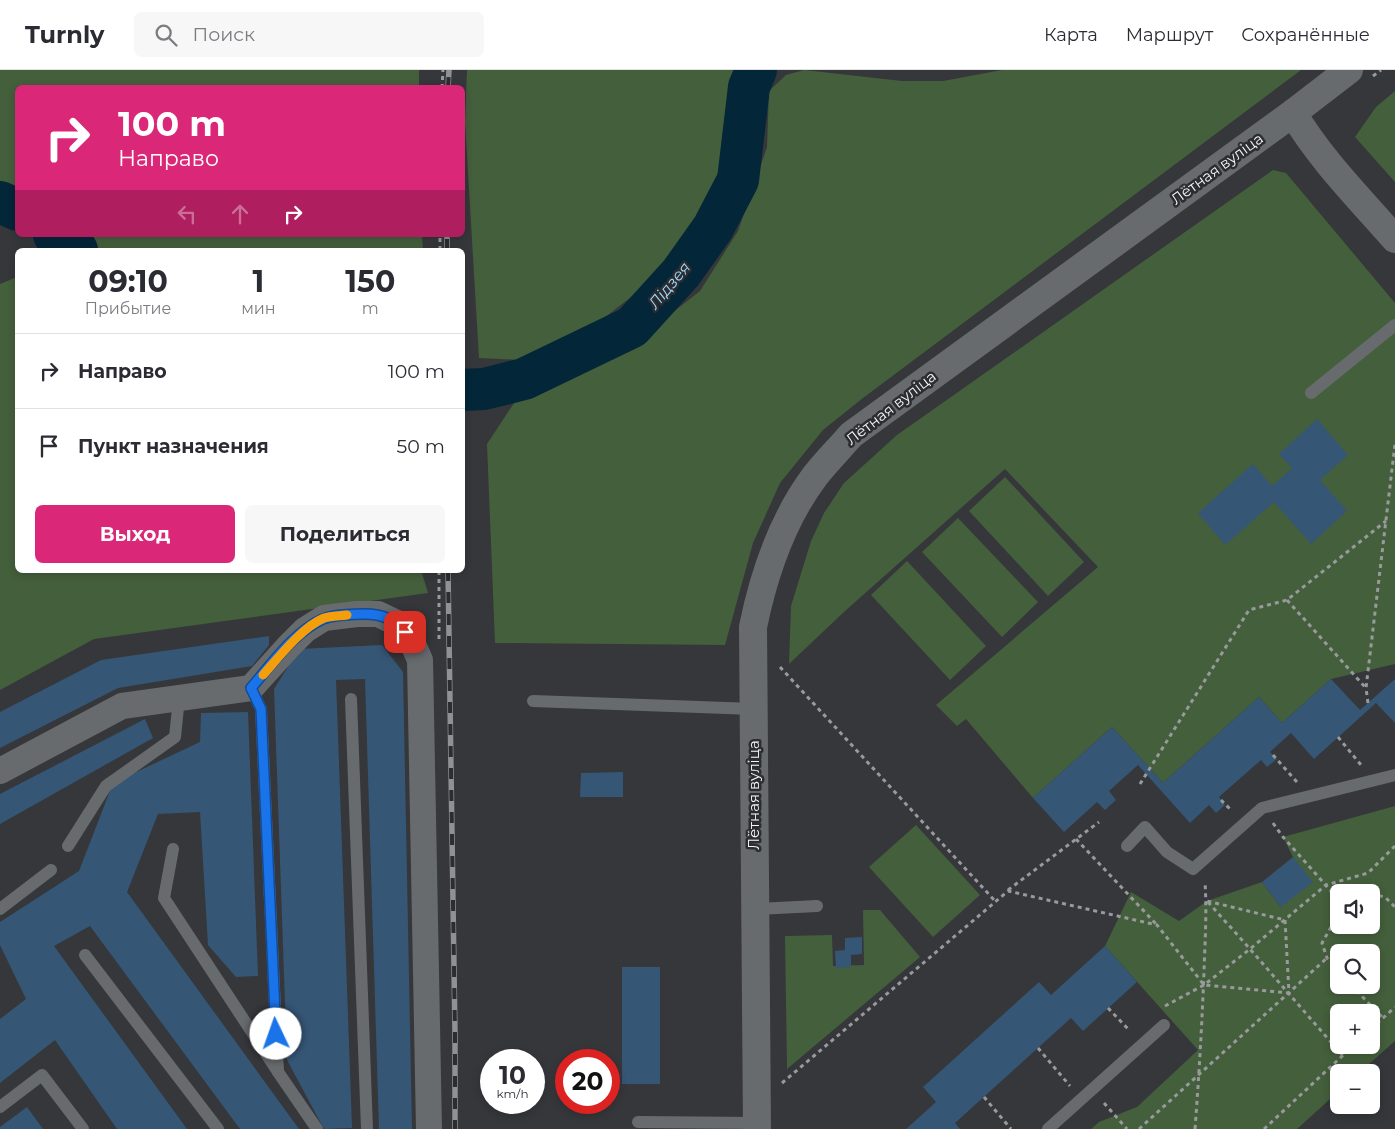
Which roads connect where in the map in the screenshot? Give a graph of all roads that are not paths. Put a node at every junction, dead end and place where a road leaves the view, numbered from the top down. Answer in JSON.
{"nodes":[{"id":1,"x":1349,"y":70,"type":"edge"},
{"id":2,"x":1293,"y":113,"type":"junction"},
{"id":3,"x":1395,"y":239,"type":"edge"},
{"id":4,"x":1395,"y":325,"type":"edge"},
{"id":5,"x":1311,"y":393,"type":"dead end"},
{"id":6,"x":251,"y":688,"type":"junction"},
{"id":7,"x":179,"y":698,"type":"junction"},
{"id":8,"x":351,"y":699,"type":"dead end"},
{"id":9,"x":533,"y":701,"type":"dead end"},
{"id":10,"x":754,"y":709,"type":"junction"},
{"id":11,"x":0,"y":771,"type":"edge"},
{"id":12,"x":1395,"y":775,"type":"edge"},
{"id":13,"x":68,"y":846,"type":"dead end"},
{"id":14,"x":1127,"y":846,"type":"dead end"},
{"id":15,"x":173,"y":848,"type":"dead end"},
{"id":16,"x":51,"y":870,"type":"dead end"},
{"id":17,"x":817,"y":906,"type":"dead end"},
{"id":18,"x":0,"y":909,"type":"edge"},
{"id":19,"x":755,"y":909,"type":"junction"},
{"id":20,"x":85,"y":955,"type":"dead end"},
{"id":21,"x":1164,"y":1025,"type":"dead end"},
{"id":22,"x":278,"y":1072,"type":"junction"},
{"id":23,"x":0,"y":1107,"type":"edge"},
{"id":24,"x":638,"y":1122,"type":"dead end"},
{"id":25,"x":757,"y":1126,"type":"edge"},
{"id":26,"x":83,"y":1129,"type":"edge"},
{"id":27,"x":218,"y":1129,"type":"edge"},
{"id":28,"x":317,"y":1129,"type":"edge"},
{"id":29,"x":367,"y":1129,"type":"edge"},
{"id":30,"x":429,"y":1129,"type":"edge"},
{"id":31,"x":1048,"y":1129,"type":"edge"}],
"edges":[{"from":1,"to":2,"type":"street","name":"Лётная вуліца"},
{"from":2,"to":3,"type":"street"},
{"from":2,"to":10,"type":"street","name":"Лётная вуліца"},
{"from":4,"to":5,"type":"lane"},
{"from":6,"to":7,"type":"street"},
{"from":6,"to":22,"type":"lane"},
{"from":6,"to":30,"type":"street"},
{"from":7,"to":11,"type":"street"},
{"from":7,"to":13,"type":"lane"},
{"from":8,"to":29,"type":"lane"},
{"from":9,"to":10,"type":"lane"},
{"from":10,"to":19,"type":"street","name":"Лётная вуліца"},
{"from":12,"to":14,"type":"lane"},
{"from":15,"to":22,"type":"lane"},
{"from":16,"to":18,"type":"lane"},
{"from":17,"to":19,"type":"lane"},
{"from":19,"to":25,"type":"street","name":"Лётная вуліца"},
{"from":20,"to":27,"type":"lane"},
{"from":21,"to":31,"type":"lane"},
{"from":22,"to":28,"type":"lane"},
{"from":23,"to":26,"type":"lane"},
{"from":24,"to":25,"type":"lane"}]}
